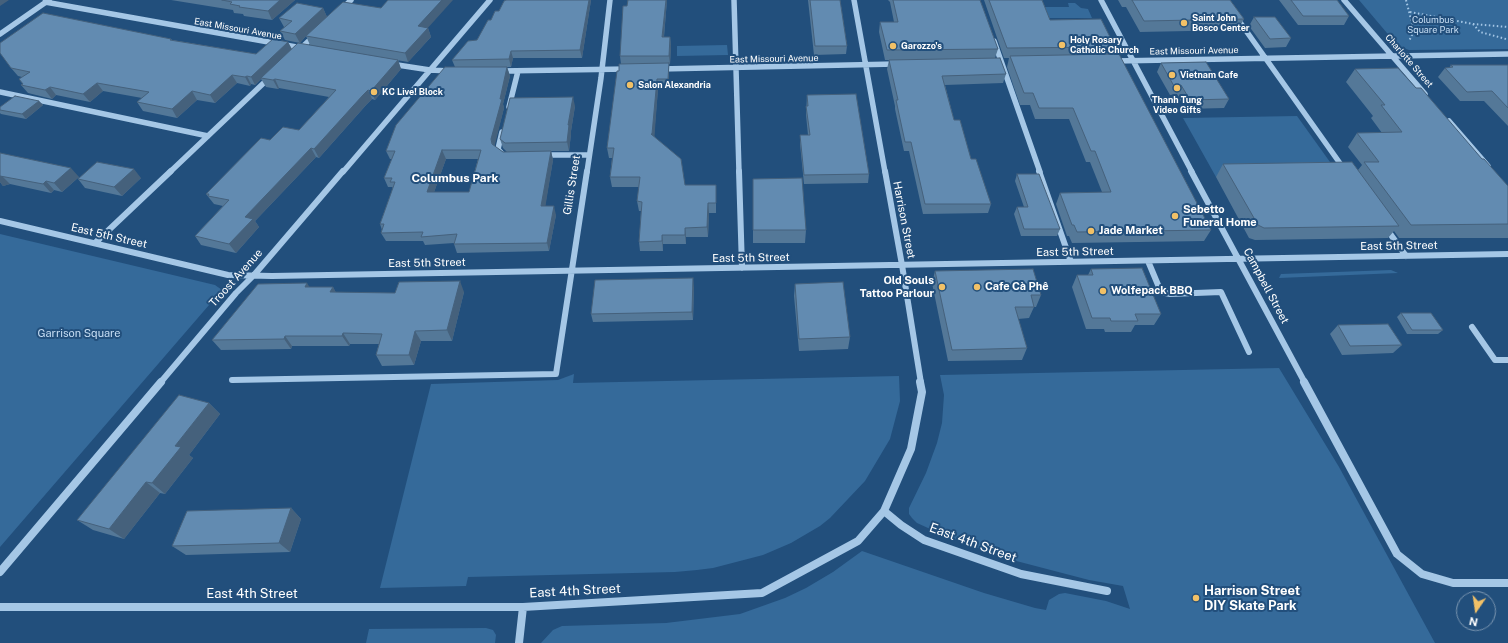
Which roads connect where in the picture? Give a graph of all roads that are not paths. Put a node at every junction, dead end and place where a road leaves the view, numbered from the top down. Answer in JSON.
{"nodes":[{"id":1,"x":351,"y":0,"type":"edge"},
{"id":2,"x":490,"y":0,"type":"edge"},
{"id":3,"x":610,"y":0,"type":"edge"},
{"id":4,"x":734,"y":0,"type":"edge"},
{"id":5,"x":854,"y":0,"type":"edge"},
{"id":6,"x":1101,"y":0,"type":"edge"},
{"id":7,"x":1344,"y":0,"type":"edge"},
{"id":8,"x":47,"y":1,"type":"edge"},
{"id":9,"x":1233,"y":13,"type":"edge"},
{"id":10,"x":335,"y":15,"type":"edge"},
{"id":11,"x":319,"y":30,"type":"edge"},
{"id":12,"x":991,"y":33,"type":"edge"},
{"id":13,"x":0,"y":34,"type":"edge"},
{"id":14,"x":301,"y":48,"type":"junction"},
{"id":15,"x":308,"y":49,"type":"edge"},
{"id":16,"x":1508,"y":54,"type":"edge"},
{"id":17,"x":1392,"y":56,"type":"junction"},
{"id":18,"x":291,"y":57,"type":"edge"},
{"id":19,"x":1265,"y":58,"type":"junction"},
{"id":20,"x":1110,"y":61,"type":"edge"},
{"id":21,"x":1134,"y":61,"type":"junction"},
{"id":22,"x":387,"y":63,"type":"edge"},
{"id":23,"x":994,"y":63,"type":"edge"},
{"id":24,"x":1002,"y":63,"type":"junction"},
{"id":25,"x":1010,"y":63,"type":"edge"},
{"id":26,"x":904,"y":64,"type":"edge"},
{"id":27,"x":865,"y":65,"type":"junction"},
{"id":28,"x":736,"y":67,"type":"junction"},
{"id":29,"x":632,"y":69,"type":"edge"},
{"id":30,"x":656,"y":69,"type":"edge"},
{"id":31,"x":430,"y":70,"type":"junction"},
{"id":32,"x":602,"y":70,"type":"junction"},
{"id":33,"x":453,"y":71,"type":"edge"},
{"id":34,"x":496,"y":71,"type":"edge"},
{"id":35,"x":518,"y":71,"type":"junction"},
{"id":36,"x":274,"y":73,"type":"edge"},
{"id":37,"x":0,"y":92,"type":"edge"},
{"id":38,"x":1432,"y":101,"type":"edge"},
{"id":39,"x":507,"y":114,"type":"edge"},
{"id":40,"x":1447,"y":119,"type":"edge"},
{"id":41,"x":503,"y":128,"type":"edge"},
{"id":42,"x":208,"y":136,"type":"junction"},
{"id":43,"x":589,"y":155,"type":"junction"},
{"id":44,"x":506,"y":156,"type":"edge"},
{"id":45,"x":535,"y":156,"type":"edge"},
{"id":46,"x":1493,"y":171,"type":"edge"},
{"id":47,"x":1346,"y":172,"type":"edge"},
{"id":48,"x":0,"y":221,"type":"edge"},
{"id":49,"x":1382,"y":223,"type":"edge"},
{"id":50,"x":95,"y":243,"type":"junction"},
{"id":51,"x":1508,"y":254,"type":"edge"},
{"id":52,"x":1406,"y":256,"type":"junction"},
{"id":53,"x":1238,"y":259,"type":"junction"},
{"id":54,"x":1148,"y":260,"type":"junction"},
{"id":55,"x":1071,"y":262,"type":"junction"},
{"id":56,"x":902,"y":265,"type":"junction"},
{"id":57,"x":742,"y":268,"type":"junction"},
{"id":58,"x":572,"y":270,"type":"junction"},
{"id":59,"x":254,"y":275,"type":"junction"},
{"id":60,"x":1472,"y":327,"type":"dead end"},
{"id":61,"x":1249,"y":352,"type":"dead end"},
{"id":62,"x":1508,"y":360,"type":"edge"},
{"id":63,"x":232,"y":380,"type":"dead end"},
{"id":64,"x":884,"y":511,"type":"junction"},
{"id":65,"x":0,"y":572,"type":"edge"},
{"id":66,"x":1508,"y":583,"type":"edge"},
{"id":67,"x":1107,"y":590,"type":"dead end"},
{"id":68,"x":0,"y":607,"type":"edge"},
{"id":69,"x":523,"y":607,"type":"junction"},
{"id":70,"x":519,"y":643,"type":"edge"}],
"edges":[{"from":1,"to":10,"type":"street"},
{"from":2,"to":31,"type":"street","name":"Troost Avenue"},
{"from":3,"to":32,"type":"street","name":"Gillis Street"},
{"from":4,"to":28,"type":"street"},
{"from":5,"to":27,"type":"street","name":"Harrison Street"},
{"from":6,"to":21,"type":"street","name":"Campbell Street"},
{"from":7,"to":17,"type":"street","name":"Charlotte Street"},
{"from":8,"to":13,"type":"street"},
{"from":8,"to":14,"type":"street","name":"East Missouri Avenue"},
{"from":9,"to":19,"type":"street"},
{"from":11,"to":14,"type":"street"},
{"from":12,"to":24,"type":"street"},
{"from":14,"to":15,"type":"street","name":"East Missouri Avenue"},
{"from":14,"to":18,"type":"street"},
{"from":16,"to":17,"type":"street","name":"East Missouri Avenue"},
{"from":17,"to":19,"type":"street","name":"East Missouri Avenue"},
{"from":17,"to":38,"type":"street","name":"Charlotte Street"},
{"from":19,"to":21,"type":"street","name":"East Missouri Avenue"},
{"from":19,"to":47,"type":"street"},
{"from":20,"to":21,"type":"street","name":"East Missouri Avenue"},
{"from":21,"to":53,"type":"street","name":"Campbell Street"},
{"from":22,"to":31,"type":"street"},
{"from":23,"to":24,"type":"street"},
{"from":24,"to":25,"type":"street"},
{"from":24,"to":55,"type":"street"},
{"from":26,"to":27,"type":"street","name":"East Missouri Avenue"},
{"from":27,"to":28,"type":"street","name":"East Missouri Avenue"},
{"from":27,"to":56,"type":"street","name":"Harrison Street"},
{"from":28,"to":30,"type":"street","name":"East Missouri Avenue"},
{"from":28,"to":57,"type":"street"},
{"from":29,"to":32,"type":"street"},
{"from":31,"to":33,"type":"street"},
{"from":31,"to":59,"type":"street","name":"Troost Avenue"},
{"from":32,"to":35,"type":"street"},
{"from":32,"to":43,"type":"street","name":"Gillis Street"},
{"from":34,"to":35,"type":"street"},
{"from":35,"to":39,"type":"street"},
{"from":36,"to":42,"type":"street"},
{"from":37,"to":42,"type":"street"},
{"from":40,"to":46,"type":"street"},
{"from":41,"to":44,"type":"street"},
{"from":42,"to":50,"type":"street"},
{"from":43,"to":45,"type":"street"},
{"from":43,"to":58,"type":"street","name":"Gillis Street"},
{"from":48,"to":50,"type":"street","name":"East 5th Street"},
{"from":49,"to":52,"type":"street"},
{"from":50,"to":59,"type":"street","name":"East 5th Street"},
{"from":51,"to":52,"type":"street","name":"East 5th Street"},
{"from":52,"to":53,"type":"street","name":"East 5th Street"},
{"from":53,"to":54,"type":"street","name":"East 5th Street"},
{"from":53,"to":66,"type":"street","name":"Campbell Street"},
{"from":54,"to":55,"type":"street","name":"East 5th Street"},
{"from":54,"to":61,"type":"street"},
{"from":55,"to":56,"type":"street","name":"East 5th Street"},
{"from":56,"to":57,"type":"street","name":"East 5th Street"},
{"from":56,"to":64,"type":"street","name":"Harrison Street"},
{"from":57,"to":58,"type":"street","name":"East 5th Street"},
{"from":58,"to":59,"type":"street","name":"East 5th Street"},
{"from":58,"to":63,"type":"street","name":"Gillis Street"},
{"from":59,"to":65,"type":"street","name":"Troost Avenue"},
{"from":60,"to":62,"type":"street"},
{"from":64,"to":67,"type":"street","name":"East 4th Street"},
{"from":64,"to":69,"type":"street","name":"East 4th Street"},
{"from":68,"to":69,"type":"street","name":"East 4th Street"},
{"from":69,"to":70,"type":"street"}]}
